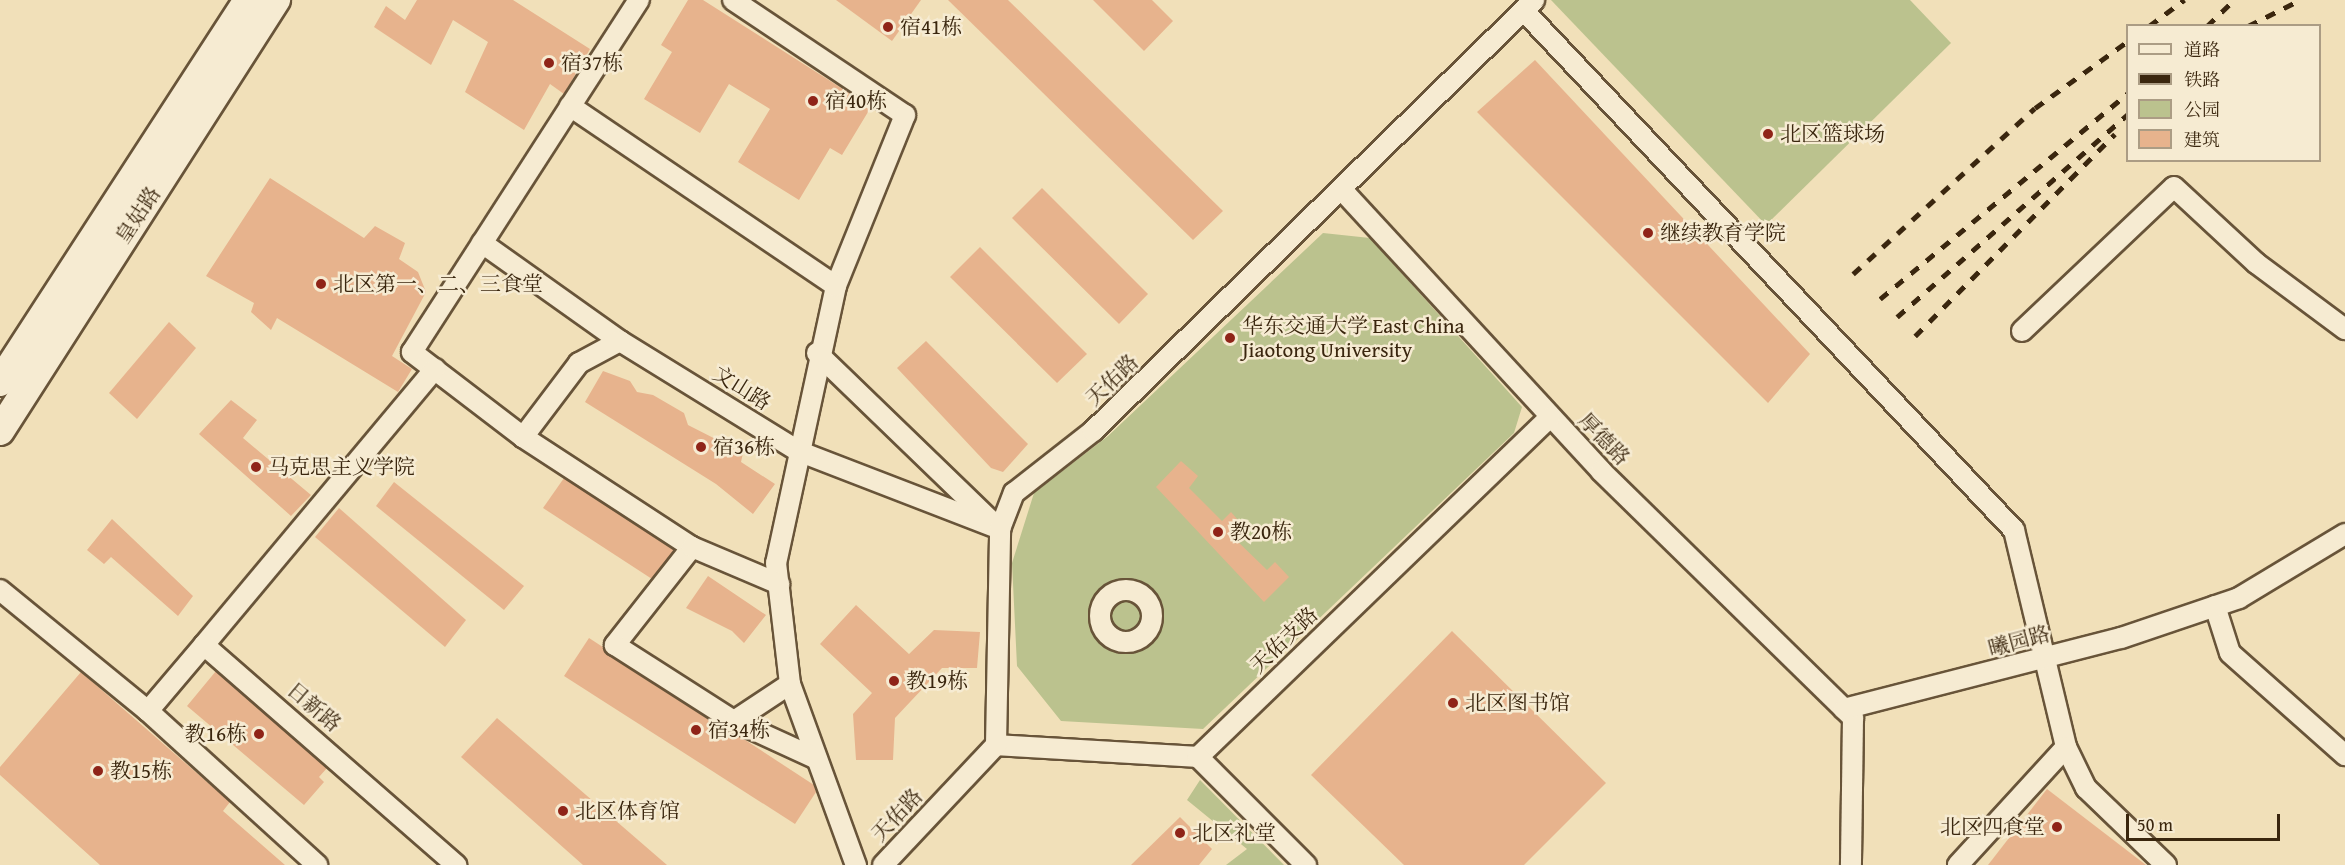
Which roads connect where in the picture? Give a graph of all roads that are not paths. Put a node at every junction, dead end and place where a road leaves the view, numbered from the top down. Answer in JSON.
{"nodes":[{"id":1,"x":248,"y":0,"type":"edge"},
{"id":2,"x":276,"y":0,"type":"edge"},
{"id":3,"x":639,"y":0,"type":"edge"},
{"id":4,"x":733,"y":0,"type":"edge"},
{"id":5,"x":1529,"y":5,"type":"edge"},
{"id":6,"x":570,"y":106,"type":"junction"},
{"id":7,"x":1343,"y":191,"type":"junction"},
{"id":8,"x":482,"y":243,"type":"junction"},
{"id":9,"x":836,"y":286,"type":"junction"},
{"id":10,"x":2345,"y":329,"type":"edge"},
{"id":11,"x":2022,"y":331,"type":"dead end"},
{"id":12,"x":620,"y":341,"type":"junction"},
{"id":13,"x":818,"y":353,"type":"junction"},
{"id":14,"x":435,"y":369,"type":"junction"},
{"id":15,"x":0,"y":382,"type":"edge"},
{"id":16,"x":1550,"y":417,"type":"junction"},
{"id":17,"x":0,"y":431,"type":"edge"},
{"id":18,"x":523,"y":437,"type":"junction"},
{"id":19,"x":798,"y":451,"type":"junction"},
{"id":20,"x":1000,"y":530,"type":"junction"},
{"id":21,"x":2345,"y":534,"type":"edge"},
{"id":22,"x":692,"y":547,"type":"junction"},
{"id":23,"x":779,"y":584,"type":"junction"},
{"id":24,"x":0,"y":590,"type":"edge"},
{"id":25,"x":2215,"y":606,"type":"junction"},
{"id":26,"x":204,"y":645,"type":"junction"},
{"id":27,"x":2045,"y":659,"type":"junction"},
{"id":28,"x":790,"y":684,"type":"junction"},
{"id":29,"x":1844,"y":709,"type":"junction"},
{"id":30,"x":148,"y":711,"type":"junction"},
{"id":31,"x":734,"y":721,"type":"junction"},
{"id":32,"x":996,"y":745,"type":"junction"},
{"id":33,"x":2066,"y":747,"type":"junction"},
{"id":34,"x":2345,"y":755,"type":"edge"},
{"id":35,"x":1198,"y":757,"type":"junction"},
{"id":36,"x":817,"y":759,"type":"junction"},
{"id":37,"x":317,"y":865,"type":"edge"},
{"id":38,"x":456,"y":865,"type":"edge"},
{"id":39,"x":856,"y":865,"type":"edge"},
{"id":40,"x":883,"y":865,"type":"edge"},
{"id":41,"x":1306,"y":865,"type":"edge"},
{"id":42,"x":1851,"y":865,"type":"edge"},
{"id":43,"x":1958,"y":865,"type":"edge"},
{"id":44,"x":2166,"y":865,"type":"edge"}],
"edges":[{"from":1,"to":15,"type":"street","name":"皇姑路"},
{"from":2,"to":17,"type":"street","name":"皇姑路"},
{"from":3,"to":6,"type":"street"},
{"from":4,"to":9,"type":"street"},
{"from":5,"to":7,"type":"street","name":"天佑路"},
{"from":5,"to":27,"type":"street"},
{"from":6,"to":8,"type":"street"},
{"from":6,"to":9,"type":"street"},
{"from":7,"to":16,"type":"street","name":"厚德路"},
{"from":7,"to":20,"type":"street","name":"天佑路"},
{"from":8,"to":12,"type":"street","name":"文山路"},
{"from":8,"to":14,"type":"street"},
{"from":9,"to":13,"type":"street"},
{"from":10,"to":11,"type":"street"},
{"from":12,"to":18,"type":"street"},
{"from":12,"to":19,"type":"street","name":"文山路"},
{"from":13,"to":19,"type":"street"},
{"from":13,"to":20,"type":"street"},
{"from":14,"to":18,"type":"street"},
{"from":14,"to":26,"type":"street"},
{"from":16,"to":29,"type":"street","name":"厚德路"},
{"from":16,"to":35,"type":"street","name":"天佑支路"},
{"from":18,"to":22,"type":"street"},
{"from":19,"to":20,"type":"street","name":"文山路"},
{"from":19,"to":23,"type":"street"},
{"from":20,"to":32,"type":"street","name":"天佑路"},
{"from":21,"to":25,"type":"street","name":"曦园路"},
{"from":22,"to":23,"type":"street"},
{"from":22,"to":31,"type":"street"},
{"from":23,"to":28,"type":"street"},
{"from":24,"to":30,"type":"street"},
{"from":25,"to":27,"type":"street","name":"曦园路"},
{"from":25,"to":34,"type":"street"},
{"from":26,"to":30,"type":"street"},
{"from":26,"to":38,"type":"street","name":"日新路"},
{"from":27,"to":29,"type":"street","name":"曦园路"},
{"from":27,"to":33,"type":"street"},
{"from":28,"to":31,"type":"street"},
{"from":28,"to":36,"type":"street"},
{"from":29,"to":42,"type":"street"},
{"from":30,"to":37,"type":"street"},
{"from":31,"to":36,"type":"street"},
{"from":32,"to":35,"type":"street"},
{"from":32,"to":40,"type":"street","name":"天佑路"},
{"from":33,"to":43,"type":"street"},
{"from":33,"to":44,"type":"street"},
{"from":35,"to":41,"type":"street"},
{"from":36,"to":39,"type":"street"}]}
